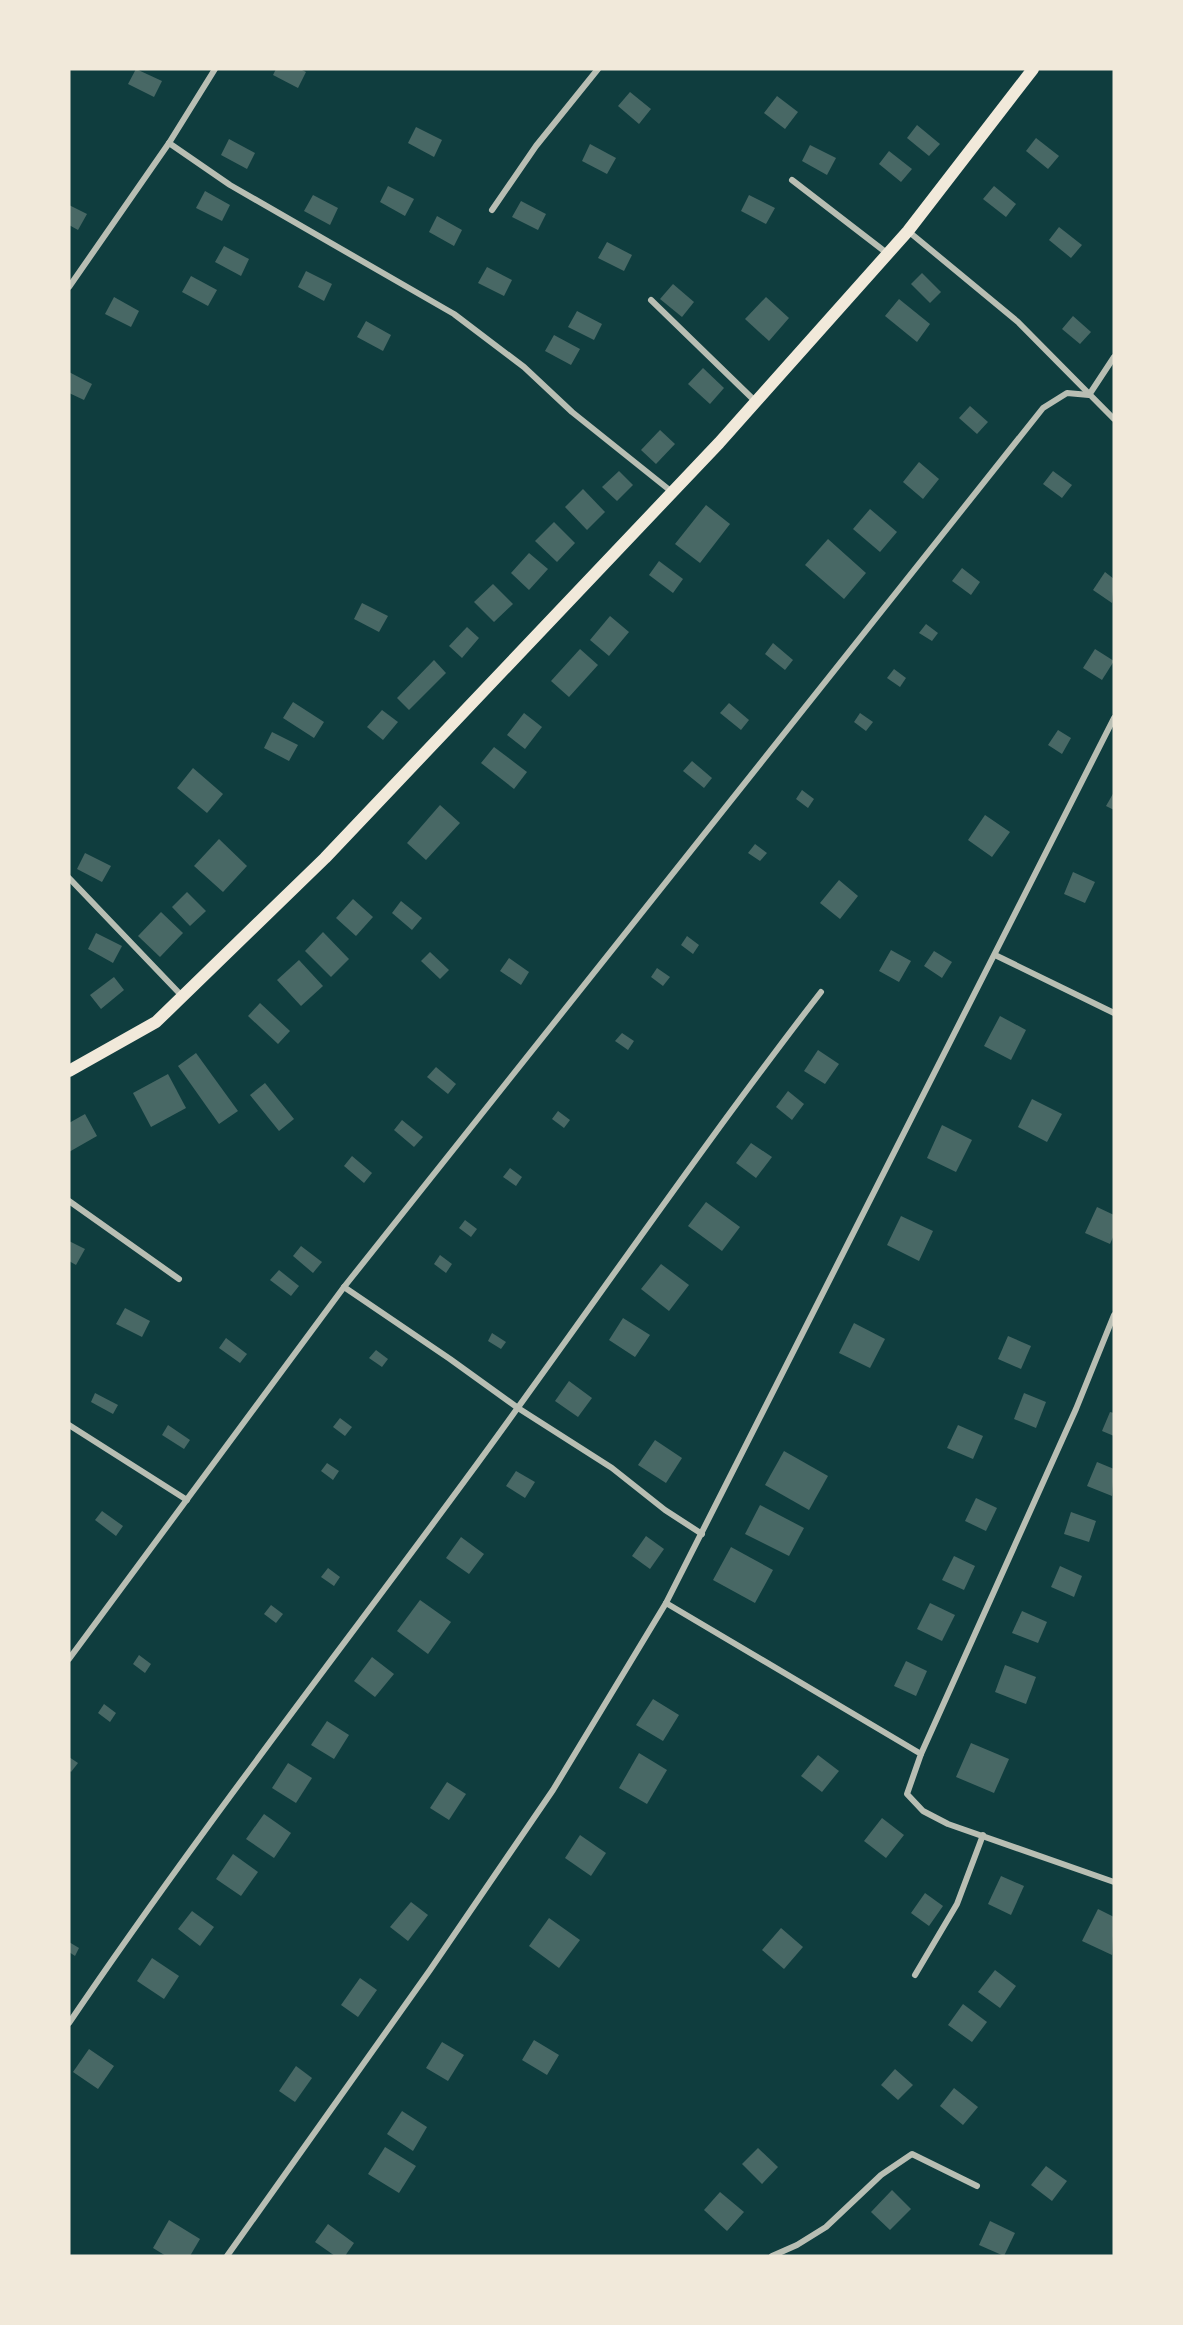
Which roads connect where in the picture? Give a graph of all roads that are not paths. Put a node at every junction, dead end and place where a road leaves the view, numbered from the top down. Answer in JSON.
{"nodes":[{"id":1,"x":214,"y":69,"type":"edge"},
{"id":2,"x":598,"y":69,"type":"edge"},
{"id":3,"x":1033,"y":69,"type":"edge"},
{"id":4,"x":169,"y":143,"type":"junction"},
{"id":5,"x":792,"y":180,"type":"dead end"},
{"id":6,"x":492,"y":210,"type":"dead end"},
{"id":7,"x":908,"y":231,"type":"junction"},
{"id":8,"x":888,"y":254,"type":"junction"},
{"id":9,"x":69,"y":287,"type":"edge"},
{"id":10,"x":651,"y":300,"type":"dead end"},
{"id":11,"x":1114,"y":357,"type":"edge"},
{"id":12,"x":1089,"y":395,"type":"junction"},
{"id":13,"x":756,"y":402,"type":"junction"},
{"id":14,"x":1114,"y":419,"type":"edge"},
{"id":15,"x":672,"y":492,"type":"junction"},
{"id":16,"x":1114,"y":718,"type":"edge"},
{"id":17,"x":69,"y":878,"type":"edge"},
{"id":18,"x":995,"y":955,"type":"junction"},
{"id":19,"x":821,"y":992,"type":"dead end"},
{"id":20,"x":181,"y":995,"type":"junction"},
{"id":21,"x":1114,"y":1013,"type":"edge"},
{"id":22,"x":69,"y":1071,"type":"edge"},
{"id":23,"x":69,"y":1201,"type":"edge"},
{"id":24,"x":179,"y":1279,"type":"dead end"},
{"id":25,"x":344,"y":1287,"type":"junction"},
{"id":26,"x":1114,"y":1315,"type":"edge"},
{"id":27,"x":518,"y":1408,"type":"junction"},
{"id":28,"x":69,"y":1425,"type":"edge"},
{"id":29,"x":187,"y":1500,"type":"junction"},
{"id":30,"x":702,"y":1534,"type":"junction"},
{"id":31,"x":666,"y":1603,"type":"junction"},
{"id":32,"x":69,"y":1659,"type":"edge"},
{"id":33,"x":921,"y":1754,"type":"junction"},
{"id":34,"x":983,"y":1835,"type":"junction"},
{"id":35,"x":1114,"y":1882,"type":"edge"},
{"id":36,"x":915,"y":1975,"type":"dead end"},
{"id":37,"x":69,"y":2023,"type":"edge"},
{"id":38,"x":977,"y":2186,"type":"dead end"},
{"id":39,"x":227,"y":2256,"type":"edge"},
{"id":40,"x":771,"y":2256,"type":"edge"}],
"edges":[{"from":1,"to":4,"type":"street"},
{"from":2,"to":6,"type":"street"},
{"from":3,"to":7,"type":"main road"},
{"from":4,"to":9,"type":"street"},
{"from":4,"to":15,"type":"street"},
{"from":5,"to":8,"type":"street"},
{"from":7,"to":8,"type":"main road"},
{"from":7,"to":12,"type":"street"},
{"from":8,"to":13,"type":"main road"},
{"from":10,"to":13,"type":"street"},
{"from":11,"to":12,"type":"street"},
{"from":12,"to":14,"type":"street"},
{"from":12,"to":25,"type":"street"},
{"from":13,"to":15,"type":"main road"},
{"from":15,"to":20,"type":"main road"},
{"from":16,"to":18,"type":"street"},
{"from":17,"to":20,"type":"street"},
{"from":18,"to":21,"type":"street"},
{"from":18,"to":30,"type":"street"},
{"from":19,"to":27,"type":"street"},
{"from":20,"to":22,"type":"main road"},
{"from":23,"to":24,"type":"street"},
{"from":25,"to":27,"type":"street"},
{"from":25,"to":29,"type":"street"},
{"from":26,"to":33,"type":"street"},
{"from":27,"to":30,"type":"street"},
{"from":27,"to":37,"type":"street"},
{"from":28,"to":29,"type":"street"},
{"from":29,"to":32,"type":"street"},
{"from":30,"to":31,"type":"street"},
{"from":31,"to":33,"type":"street"},
{"from":31,"to":39,"type":"street"},
{"from":33,"to":34,"type":"street"},
{"from":34,"to":35,"type":"street"},
{"from":34,"to":36,"type":"street"},
{"from":38,"to":40,"type":"street"}]}
